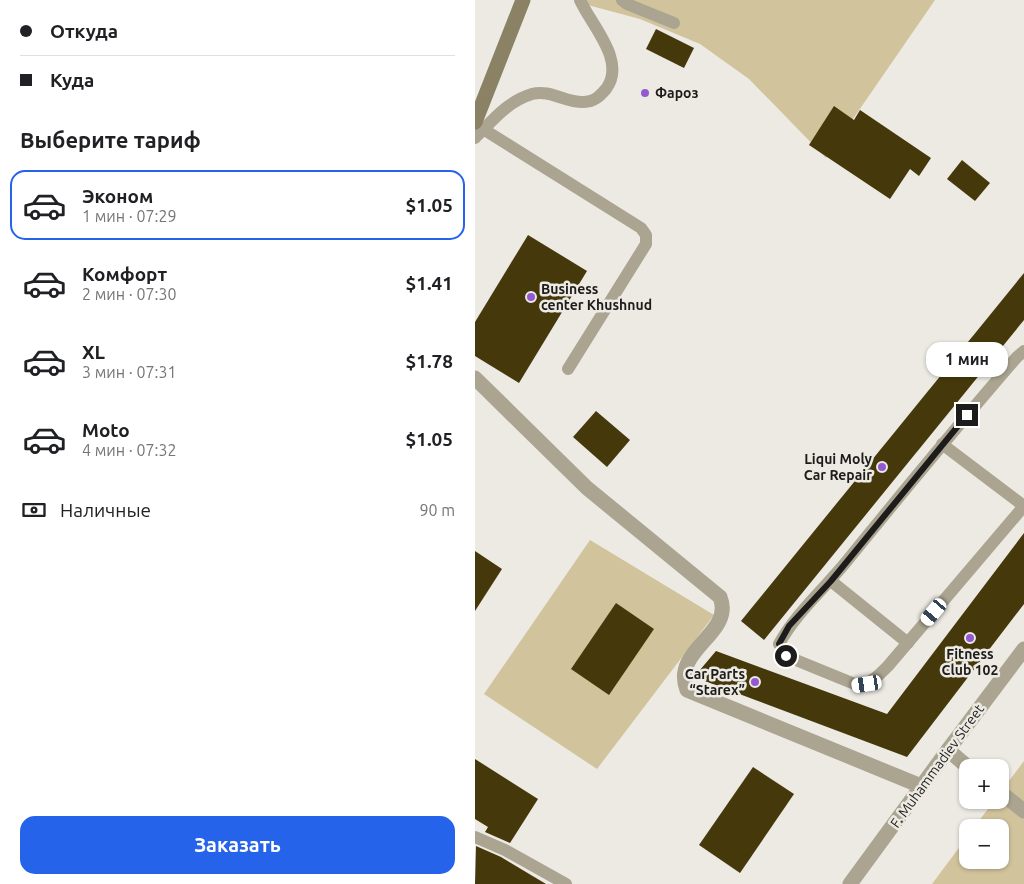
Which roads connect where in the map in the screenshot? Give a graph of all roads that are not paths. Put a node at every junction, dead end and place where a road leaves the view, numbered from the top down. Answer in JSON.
{"nodes":[{"id":1,"x":523,"y":0,"type":"edge"},
{"id":2,"x":580,"y":0,"type":"edge"},
{"id":3,"x":622,"y":0,"type":"edge"},
{"id":4,"x":674,"y":23,"type":"dead end"},
{"id":5,"x":477,"y":123,"type":"edge"},
{"id":6,"x":1024,"y":351,"type":"edge"},
{"id":7,"x":568,"y":369,"type":"dead end"},
{"id":8,"x":475,"y":378,"type":"edge"},
{"id":9,"x":942,"y":444,"type":"junction"},
{"id":10,"x":1024,"y":506,"type":"edge"},
{"id":11,"x":831,"y":581,"type":"junction"},
{"id":12,"x":908,"y":643,"type":"junction"},
{"id":13,"x":1024,"y":649,"type":"edge"},
{"id":14,"x":948,"y":750,"type":"junction"},
{"id":15,"x":959,"y":759,"type":"edge"},
{"id":16,"x":921,"y":786,"type":"junction"},
{"id":17,"x":1009,"y":799,"type":"edge"},
{"id":18,"x":1024,"y":811,"type":"edge"},
{"id":19,"x":475,"y":837,"type":"edge"},
{"id":20,"x":567,"y":884,"type":"edge"},
{"id":21,"x":851,"y":884,"type":"edge"}],
"edges":[{"from":1,"to":5,"type":"street"},
{"from":2,"to":5,"type":"lane"},
{"from":3,"to":4,"type":"lane"},
{"from":5,"to":7,"type":"lane"},
{"from":6,"to":9,"type":"lane"},
{"from":8,"to":16,"type":"street"},
{"from":9,"to":10,"type":"lane"},
{"from":9,"to":11,"type":"lane"},
{"from":10,"to":12,"type":"lane"},
{"from":11,"to":12,"type":"lane"},
{"from":11,"to":12,"type":"lane"},
{"from":13,"to":14,"type":"street","name":"F. Muhammadiev Street"},
{"from":14,"to":15,"type":"street"},
{"from":14,"to":16,"type":"street","name":"F. Muhammadiev Street"},
{"from":16,"to":21,"type":"street","name":"F. Muhammadiev Street"},
{"from":17,"to":18,"type":"street"},
{"from":19,"to":20,"type":"lane"}]}
